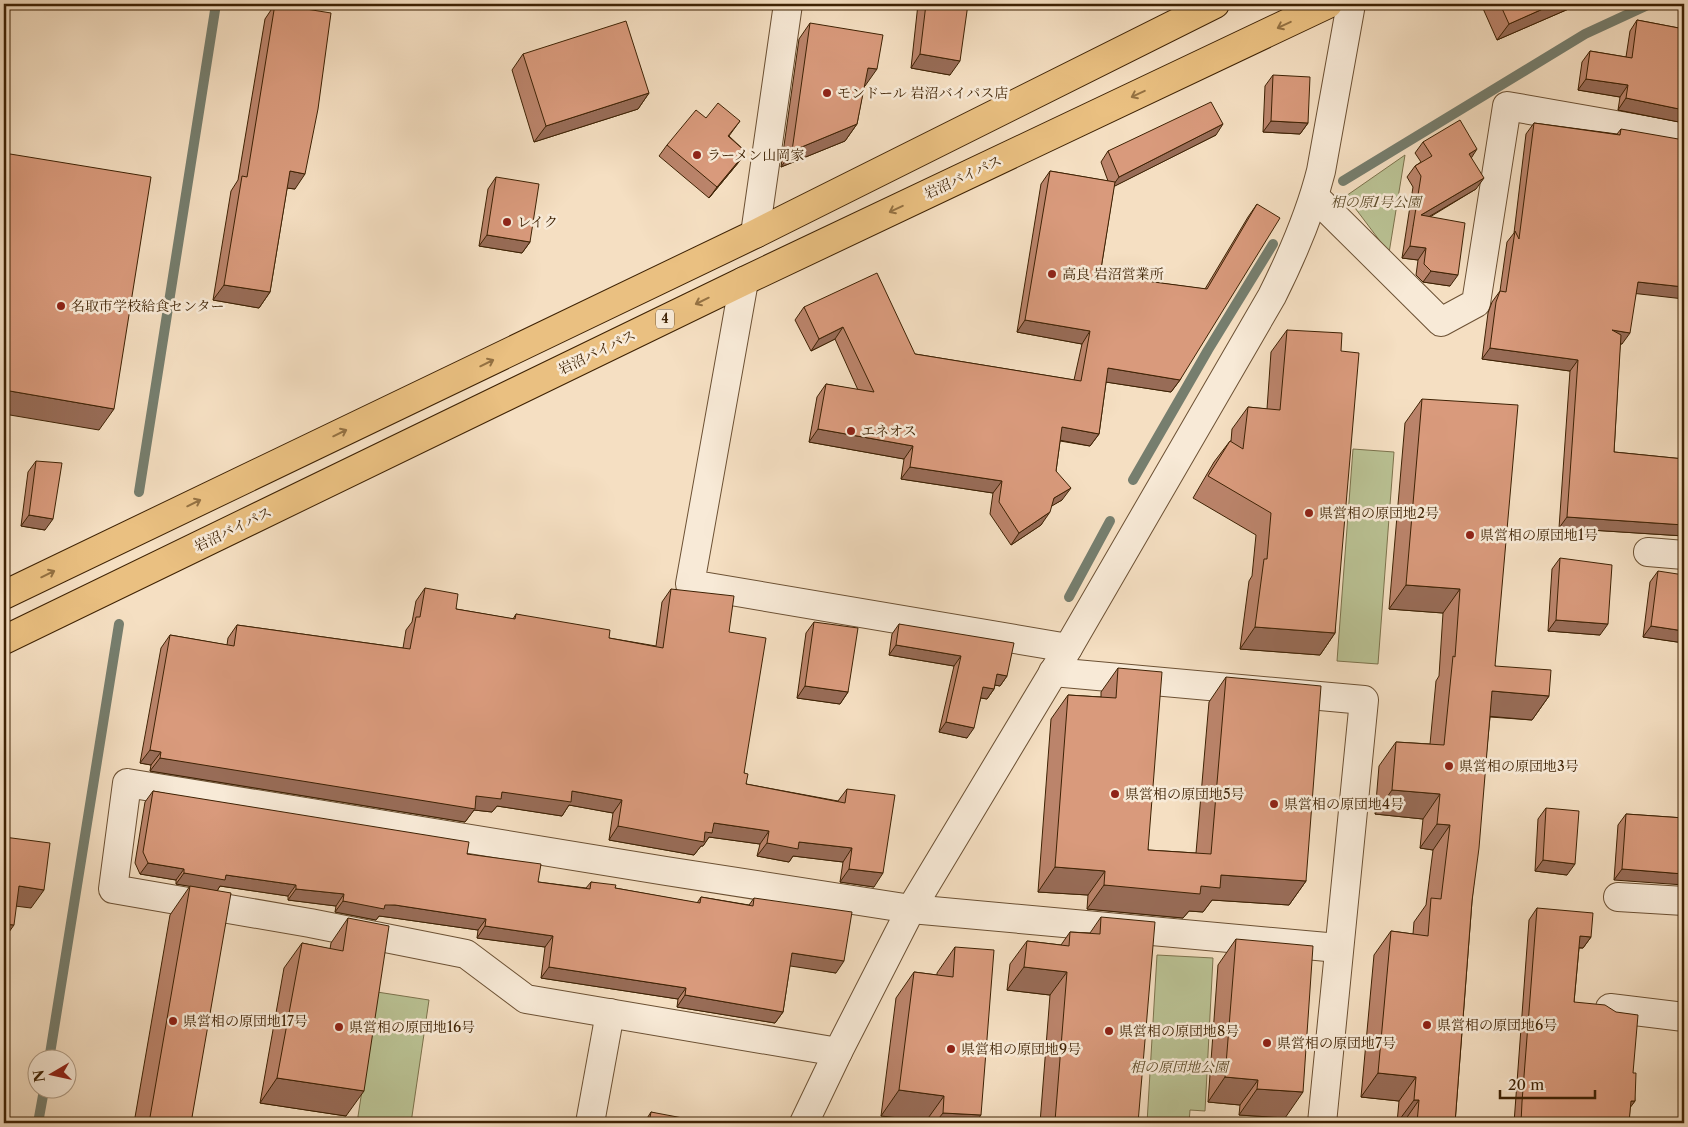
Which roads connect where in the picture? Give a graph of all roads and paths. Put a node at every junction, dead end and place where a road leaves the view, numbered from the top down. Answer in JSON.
{"nodes":[{"id":1,"x":788,"y":4,"type":"edge"},
{"id":2,"x":1215,"y":4,"type":"edge"},
{"id":3,"x":1328,"y":4,"type":"edge"},
{"id":4,"x":1351,"y":4,"type":"edge"},
{"id":5,"x":1684,"y":137,"type":"edge"},
{"id":6,"x":1314,"y":197,"type":"junction"},
{"id":7,"x":755,"y":234,"type":"junction"},
{"id":8,"x":744,"y":281,"type":"junction"},
{"id":9,"x":1648,"y":552,"type":"dead end"},
{"id":10,"x":1684,"y":555,"type":"edge"},
{"id":11,"x":4,"y":595,"type":"edge"},
{"id":12,"x":4,"y":640,"type":"edge"},
{"id":13,"x":1068,"y":648,"type":"junction"},
{"id":14,"x":1053,"y":672,"type":"junction"},
{"id":15,"x":1618,"y":896,"type":"dead end"},
{"id":16,"x":1684,"y":902,"type":"edge"},
{"id":17,"x":911,"y":909,"type":"junction"},
{"id":18,"x":1338,"y":948,"type":"junction"},
{"id":19,"x":1610,"y":1008,"type":"edge"},
{"id":20,"x":610,"y":1013,"type":"junction"},
{"id":21,"x":1684,"y":1017,"type":"edge"},
{"id":22,"x":838,"y":1052,"type":"junction"},
{"id":23,"x":590,"y":1123,"type":"edge"},
{"id":24,"x":804,"y":1123,"type":"edge"},
{"id":25,"x":1322,"y":1123,"type":"edge"}],
"edges":[{"from":1,"to":7,"type":"street"},
{"from":2,"to":7,"type":"highway"},
{"from":3,"to":8,"type":"highway","name":"岩沼バイパス","number":"4","one_way":true},
{"from":4,"to":6,"type":"street"},
{"from":5,"to":6,"type":"street"},
{"from":6,"to":13,"type":"street"},
{"from":11,"to":7,"type":"highway","one_way":true},
{"from":8,"to":12,"type":"highway","name":"岩沼バイパス","number":"4","one_way":true},
{"from":8,"to":13,"type":"street"},
{"from":9,"to":10,"type":"street"},
{"from":13,"to":14,"type":"street"},
{"from":14,"to":17,"type":"street"},
{"from":14,"to":18,"type":"street"},
{"from":15,"to":16,"type":"street"},
{"from":17,"to":18,"type":"street"},
{"from":17,"to":20,"type":"street"},
{"from":17,"to":22,"type":"street"},
{"from":18,"to":25,"type":"street"},
{"from":19,"to":21,"type":"street"},
{"from":20,"to":22,"type":"street"},
{"from":20,"to":23,"type":"street"},
{"from":22,"to":24,"type":"street"}]}
